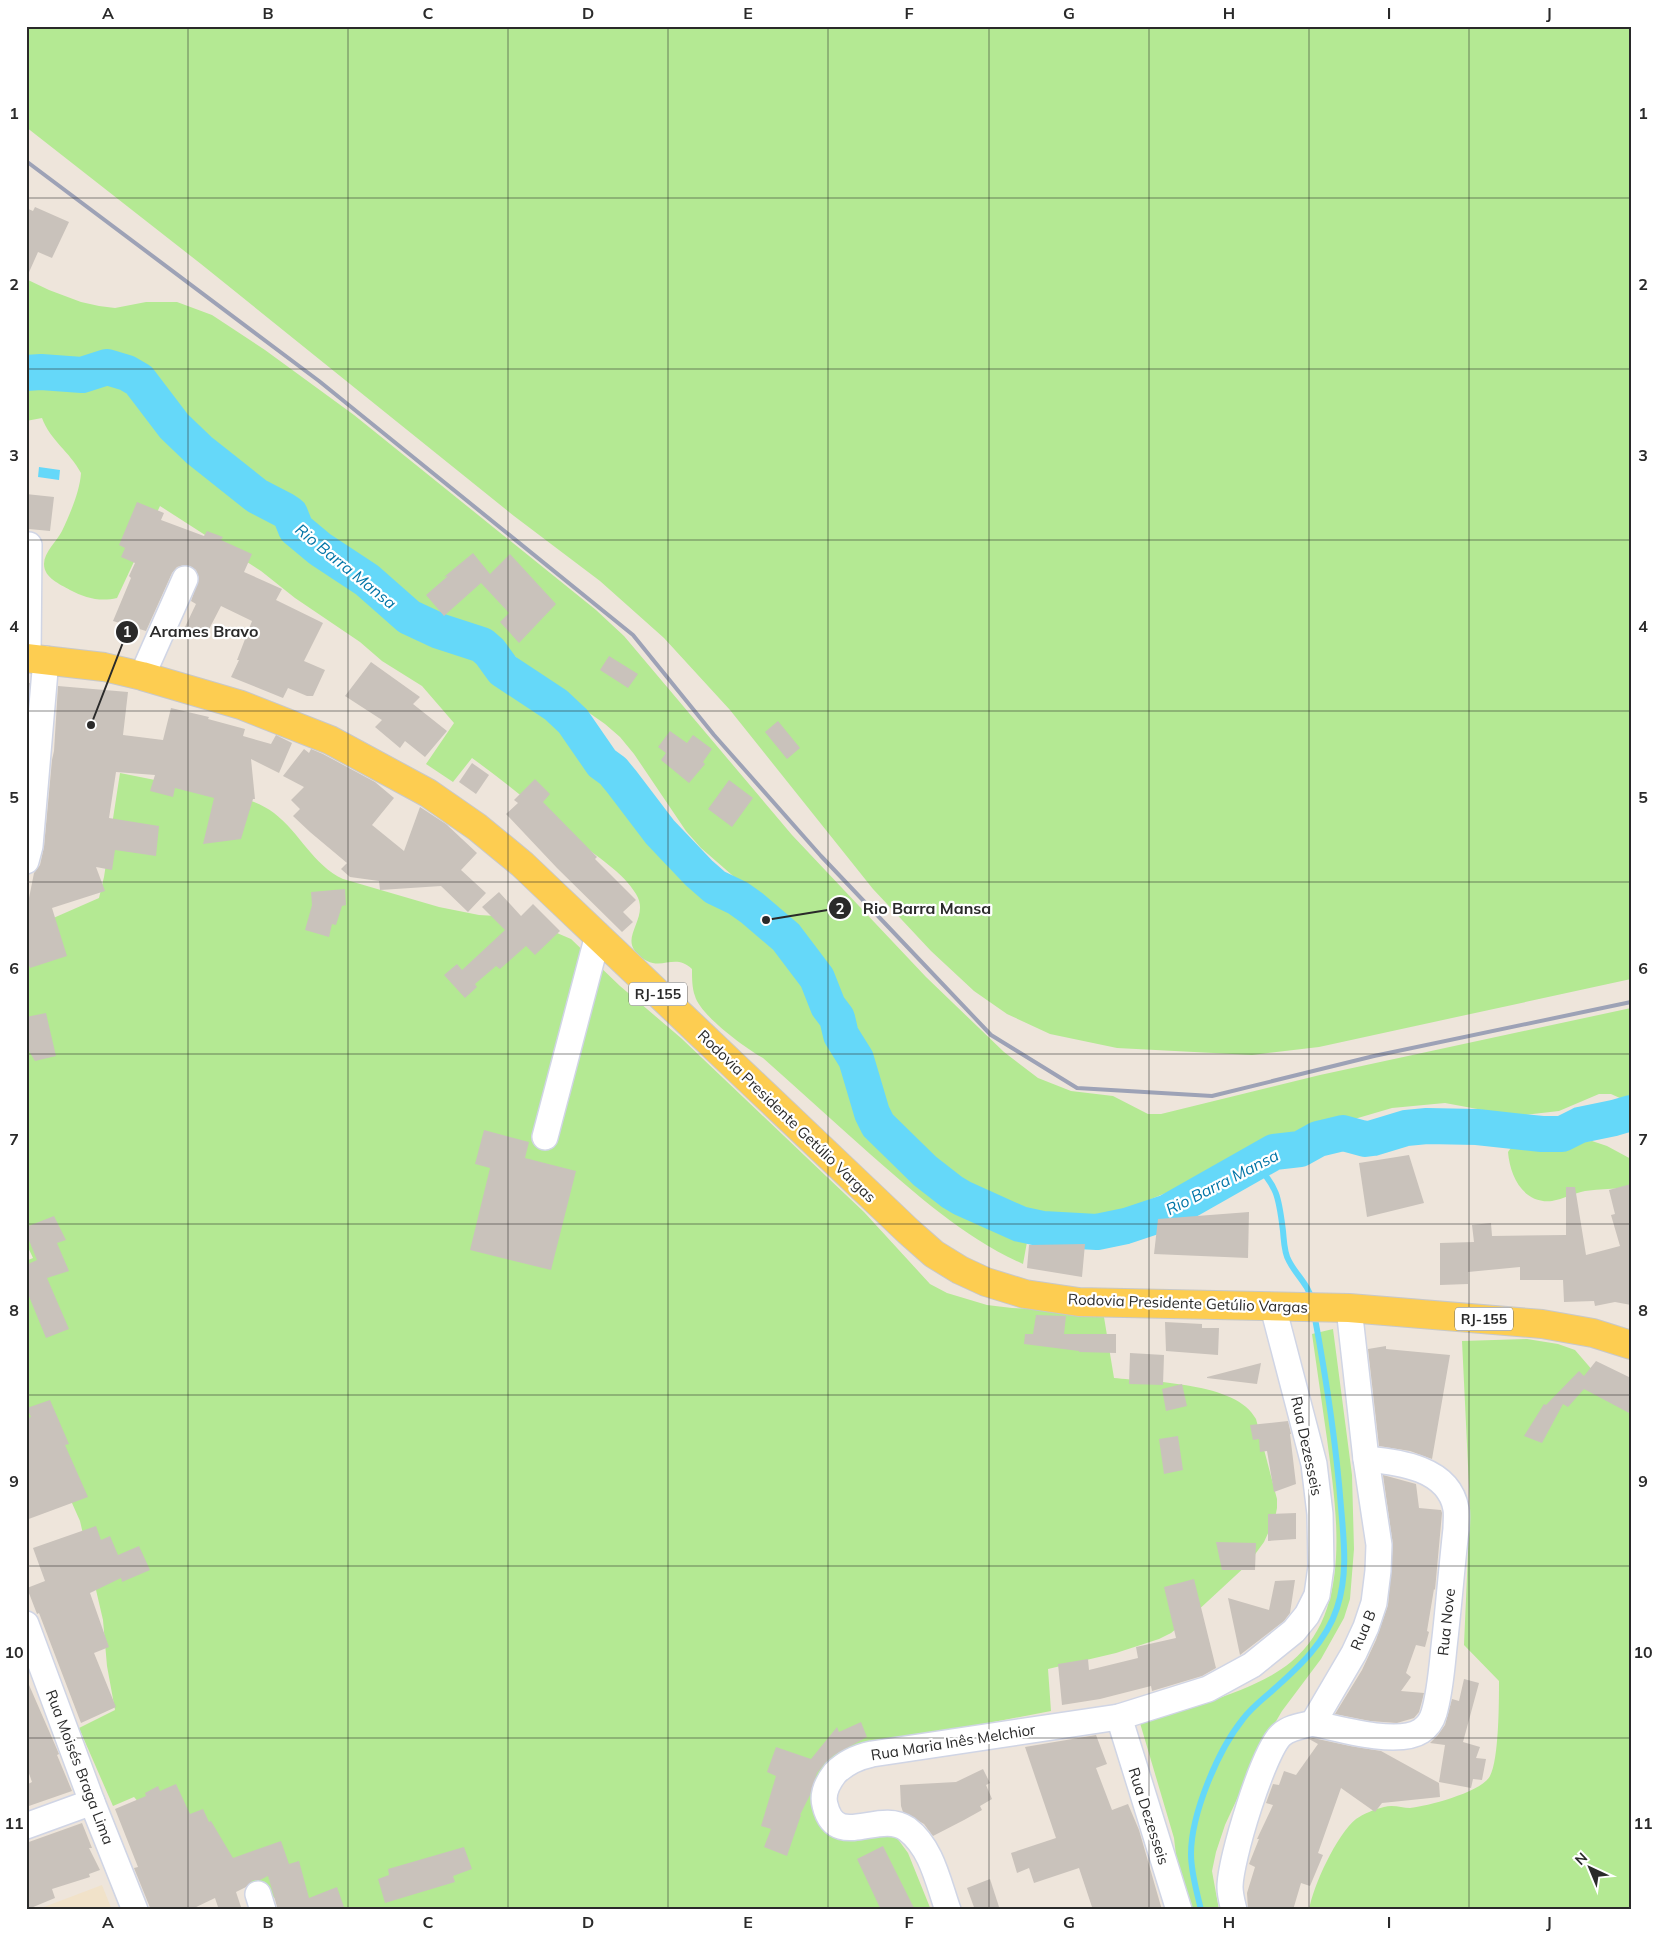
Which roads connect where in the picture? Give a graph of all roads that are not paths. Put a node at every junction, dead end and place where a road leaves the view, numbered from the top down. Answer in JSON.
{"nodes":[{"id":1,"x":29,"y":545,"type":"dead end"},
{"id":2,"x":185,"y":579,"type":"dead end"},
{"id":3,"x":34,"y":658,"type":"edge"},
{"id":4,"x":142,"y":676,"type":"junction"},
{"id":5,"x":26,"y":860,"type":"edge"},
{"id":6,"x":598,"y":935,"type":"junction"},
{"id":7,"x":545,"y":1137,"type":"dead end"},
{"id":8,"x":1276,"y":1307,"type":"junction"},
{"id":9,"x":1342,"y":1309,"type":"junction"},
{"id":10,"x":1631,"y":1344,"type":"edge"},
{"id":11,"x":1366,"y":1458,"type":"junction"},
{"id":12,"x":26,"y":1624,"type":"edge"},
{"id":13,"x":1119,"y":1717,"type":"junction"},
{"id":14,"x":1313,"y":1723,"type":"junction"},
{"id":15,"x":92,"y":1802,"type":"junction"},
{"id":16,"x":26,"y":1826,"type":"edge"},
{"id":17,"x":135,"y":1910,"type":"edge"},
{"id":18,"x":948,"y":1910,"type":"edge"},
{"id":19,"x":1179,"y":1910,"type":"edge"},
{"id":20,"x":1234,"y":1910,"type":"edge"}],
"edges":[{"from":1,"to":3,"type":"street"},
{"from":2,"to":4,"type":"street"},
{"from":3,"to":4,"type":"main road","name":"Rodovia Presidente Getúlio Vargas","number":"RJ-155"},
{"from":3,"to":5,"type":"street"},
{"from":4,"to":6,"type":"main road","name":"Rodovia Presidente Getúlio Vargas","number":"RJ-155"},
{"from":6,"to":7,"type":"street"},
{"from":6,"to":8,"type":"main road","name":"Rodovia Presidente Getúlio Vargas","number":"RJ-155"},
{"from":8,"to":9,"type":"main road","name":"Rodovia Presidente Getúlio Vargas","number":"RJ-155"},
{"from":8,"to":13,"type":"street","name":"Rua Dezesseis"},
{"from":9,"to":10,"type":"main road","name":"Rodovia Presidente Getúlio Vargas","number":"RJ-155"},
{"from":9,"to":11,"type":"street","name":"Rua B"},
{"from":11,"to":14,"type":"street","name":"Rua B"},
{"from":11,"to":14,"type":"street","name":"Rua Nove"},
{"from":12,"to":15,"type":"street","name":"Rua Moisés Braga Lima"},
{"from":13,"to":18,"type":"street","name":"Rua Maria Inês Melchior"},
{"from":13,"to":19,"type":"street","name":"Rua Dezesseis"},
{"from":14,"to":20,"type":"street"},
{"from":15,"to":16,"type":"street"},
{"from":15,"to":17,"type":"street","name":"Rua Moisés Braga Lima"}]}
